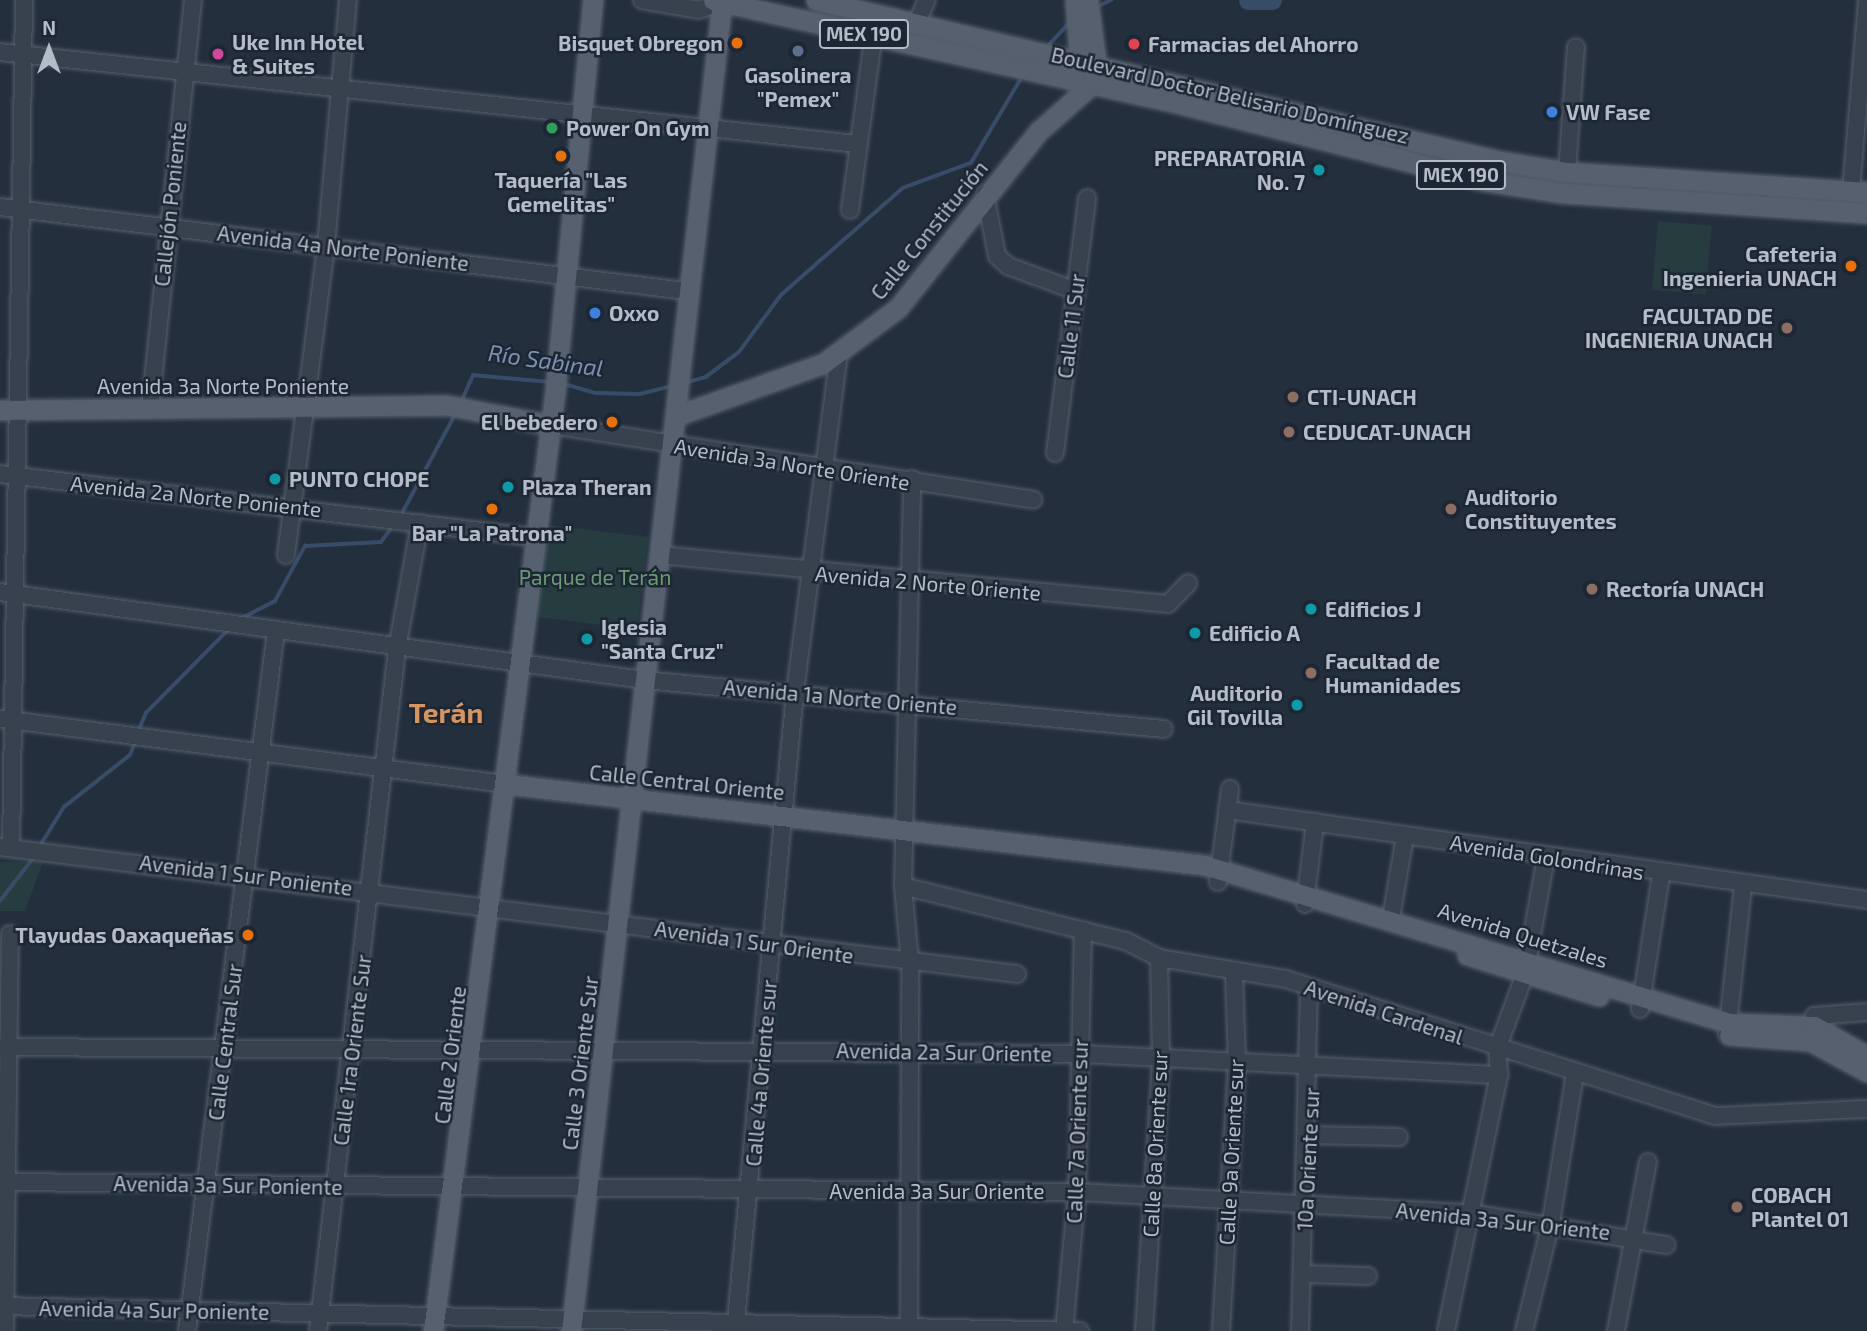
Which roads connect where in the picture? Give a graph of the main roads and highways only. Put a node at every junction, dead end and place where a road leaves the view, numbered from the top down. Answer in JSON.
{"nodes":[{"id":1,"x":593,"y":0,"type":"edge"},
{"id":2,"x":816,"y":0,"type":"edge"},
{"id":3,"x":721,"y":1,"type":"edge"},
{"id":4,"x":1082,"y":1,"type":"edge"},
{"id":5,"x":1087,"y":30,"type":"junction"},
{"id":6,"x":1082,"y":58,"type":"junction"},
{"id":7,"x":1136,"y":72,"type":"junction"},
{"id":8,"x":1077,"y":85,"type":"junction"},
{"id":9,"x":1859,"y":191,"type":"edge"},
{"id":10,"x":1867,"y":214,"type":"edge"},
{"id":11,"x":8,"y":409,"type":"edge"},
{"id":12,"x":678,"y":410,"type":"junction"},
{"id":13,"x":551,"y":425,"type":"junction"},
{"id":14,"x":505,"y":784,"type":"junction"},
{"id":15,"x":631,"y":801,"type":"junction"},
{"id":16,"x":1219,"y":875,"type":"joint"},
{"id":17,"x":1306,"y":899,"type":"junction"},
{"id":18,"x":1527,"y":967,"type":"junction"},
{"id":19,"x":1813,"y":1028,"type":"junction"},
{"id":20,"x":1867,"y":1056,"type":"edge"},
{"id":21,"x":1867,"y":1072,"type":"edge"},
{"id":22,"x":434,"y":1323,"type":"edge"},
{"id":23,"x":572,"y":1325,"type":"edge"}],
"edges":[{"from":1,"to":13,"type":"main road","name":"Calle 2 Oriente"},
{"from":2,"to":6,"type":"main road","name":"Boulevard Doctor Belisario Domínguez","number":"MEX 190"},
{"from":3,"to":8,"type":"main road","name":"Boulevard Doctor Belisario Domínguez","number":"MEX 190"},
{"from":3,"to":12,"type":"main road","name":"Calle 3 Oriente Sur"},
{"from":4,"to":5,"type":"main road"},
{"from":5,"to":6,"type":"main road"},
{"from":5,"to":7,"type":"main road"},
{"from":6,"to":7,"type":"main road","name":"Boulevard Doctor Belisario Domínguez","number":"MEX 190"},
{"from":6,"to":8,"type":"main road"},
{"from":7,"to":9,"type":"main road","name":"Boulevard Doctor Belisario Domínguez","number":"MEX 190"},
{"from":8,"to":10,"type":"main road","name":"Boulevard Doctor Belisario Domínguez","number":"MEX 190"},
{"from":8,"to":12,"type":"main road","name":"Calle Constitución"},
{"from":11,"to":13,"type":"main road","name":"Avenida 3a Norte Poniente"},
{"from":12,"to":15,"type":"main road","name":"Calle 3 Oriente Sur"},
{"from":13,"to":14,"type":"main road","name":"Calle 2 Oriente"},
{"from":14,"to":15,"type":"main road","name":"Calle Central Oriente"},
{"from":14,"to":22,"type":"main road","name":"Calle 2 Oriente"},
{"from":15,"to":16,"type":"main road","name":"Calle Central Oriente"},
{"from":15,"to":23,"type":"main road","name":"Calle 3 Oriente Sur"},
{"from":16,"to":17,"type":"main road","name":"Avenida Quetzales"},
{"from":17,"to":18,"type":"main road","name":"Avenida Quetzales"},
{"from":17,"to":18,"type":"main road","name":"Avenida Quetzales"},
{"from":18,"to":19,"type":"main road","name":"Avenida Quetzales"},
{"from":19,"to":20,"type":"main road"},
{"from":19,"to":21,"type":"main road"}]}
